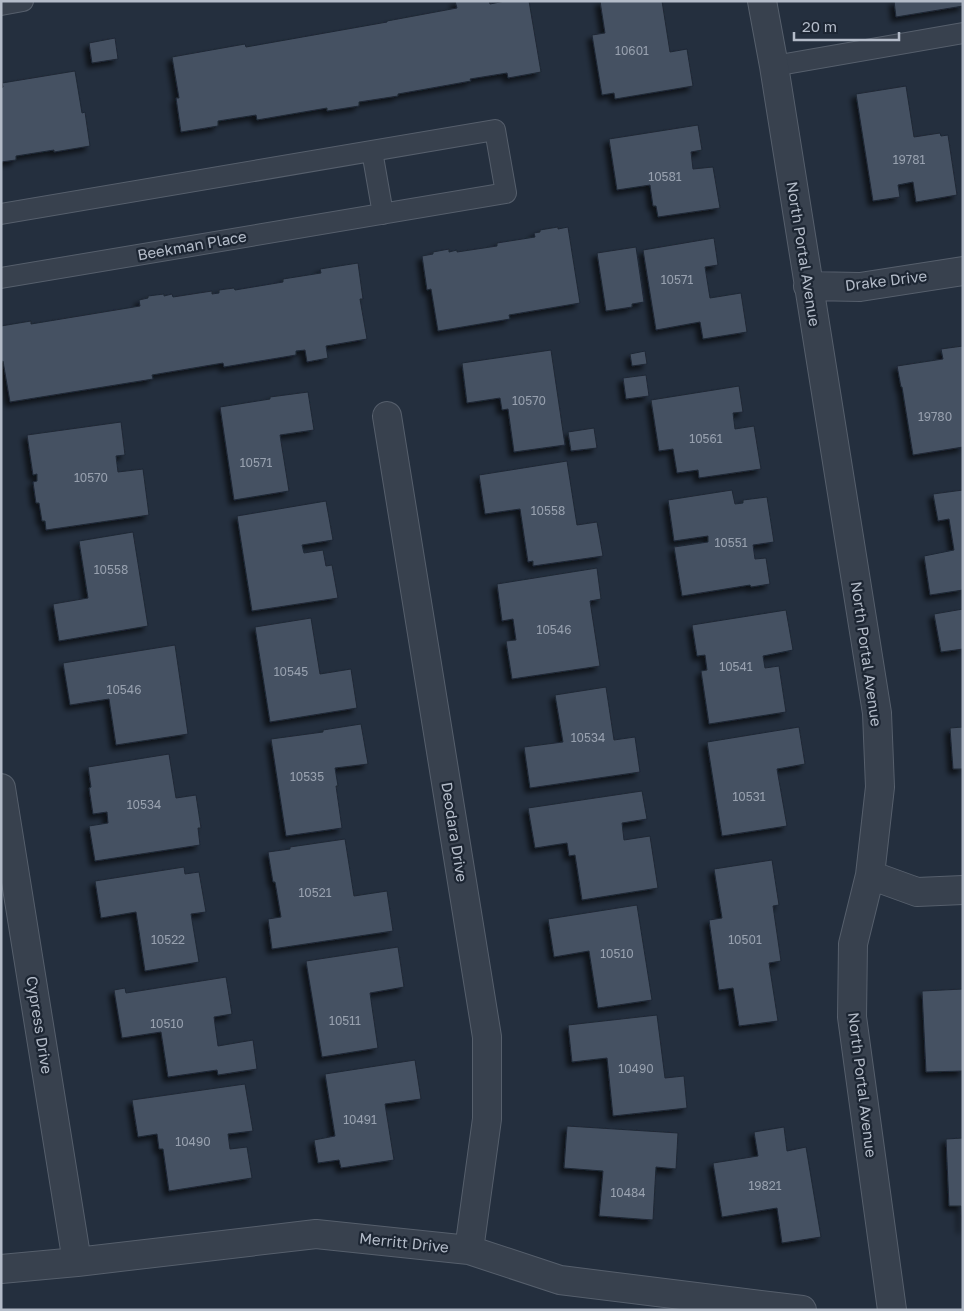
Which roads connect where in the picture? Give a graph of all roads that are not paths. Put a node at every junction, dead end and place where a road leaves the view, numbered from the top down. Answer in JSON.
{"nodes":[{"id":1,"x":23,"y":1,"type":"edge"},
{"id":2,"x":762,"y":1,"type":"edge"},
{"id":3,"x":1,"y":5,"type":"edge"},
{"id":4,"x":963,"y":33,"type":"edge"},
{"id":5,"x":774,"y":66,"type":"junction"},
{"id":6,"x":372,"y":151,"type":"junction"},
{"id":7,"x":1,"y":214,"type":"edge"},
{"id":8,"x":383,"y":214,"type":"junction"},
{"id":9,"x":963,"y":271,"type":"edge"},
{"id":10,"x":1,"y":278,"type":"edge"},
{"id":11,"x":808,"y":286,"type":"junction"},
{"id":12,"x":387,"y":416,"type":"dead end"},
{"id":13,"x":1,"y":788,"type":"edge"},
{"id":14,"x":870,"y":875,"type":"junction"},
{"id":15,"x":963,"y":890,"type":"edge"},
{"id":16,"x":469,"y":1250,"type":"junction"},
{"id":17,"x":77,"y":1262,"type":"junction"},
{"id":18,"x":1,"y":1268,"type":"edge"},
{"id":19,"x":802,"y":1310,"type":"edge"},
{"id":20,"x":892,"y":1310,"type":"edge"}],
"edges":[{"from":1,"to":3,"type":"lane"},
{"from":2,"to":5,"type":"street","name":"North Portal Avenue"},
{"from":4,"to":5,"type":"lane"},
{"from":5,"to":11,"type":"street","name":"North Portal Avenue"},
{"from":6,"to":7,"type":"lane","name":"Beekman Place"},
{"from":6,"to":8,"type":"lane"},
{"from":6,"to":8,"type":"lane","name":"Beekman Place"},
{"from":8,"to":10,"type":"lane","name":"Beekman Place"},
{"from":9,"to":11,"type":"street","name":"Drake Drive"},
{"from":11,"to":14,"type":"street","name":"North Portal Avenue"},
{"from":12,"to":16,"type":"street","name":"Deodara Drive"},
{"from":13,"to":17,"type":"street","name":"Cypress Drive"},
{"from":14,"to":15,"type":"street"},
{"from":14,"to":20,"type":"street","name":"North Portal Avenue"},
{"from":16,"to":17,"type":"street","name":"Merritt Drive"},
{"from":16,"to":19,"type":"street","name":"Merritt Drive"},
{"from":17,"to":18,"type":"street","name":"Merritt Drive"}]}
